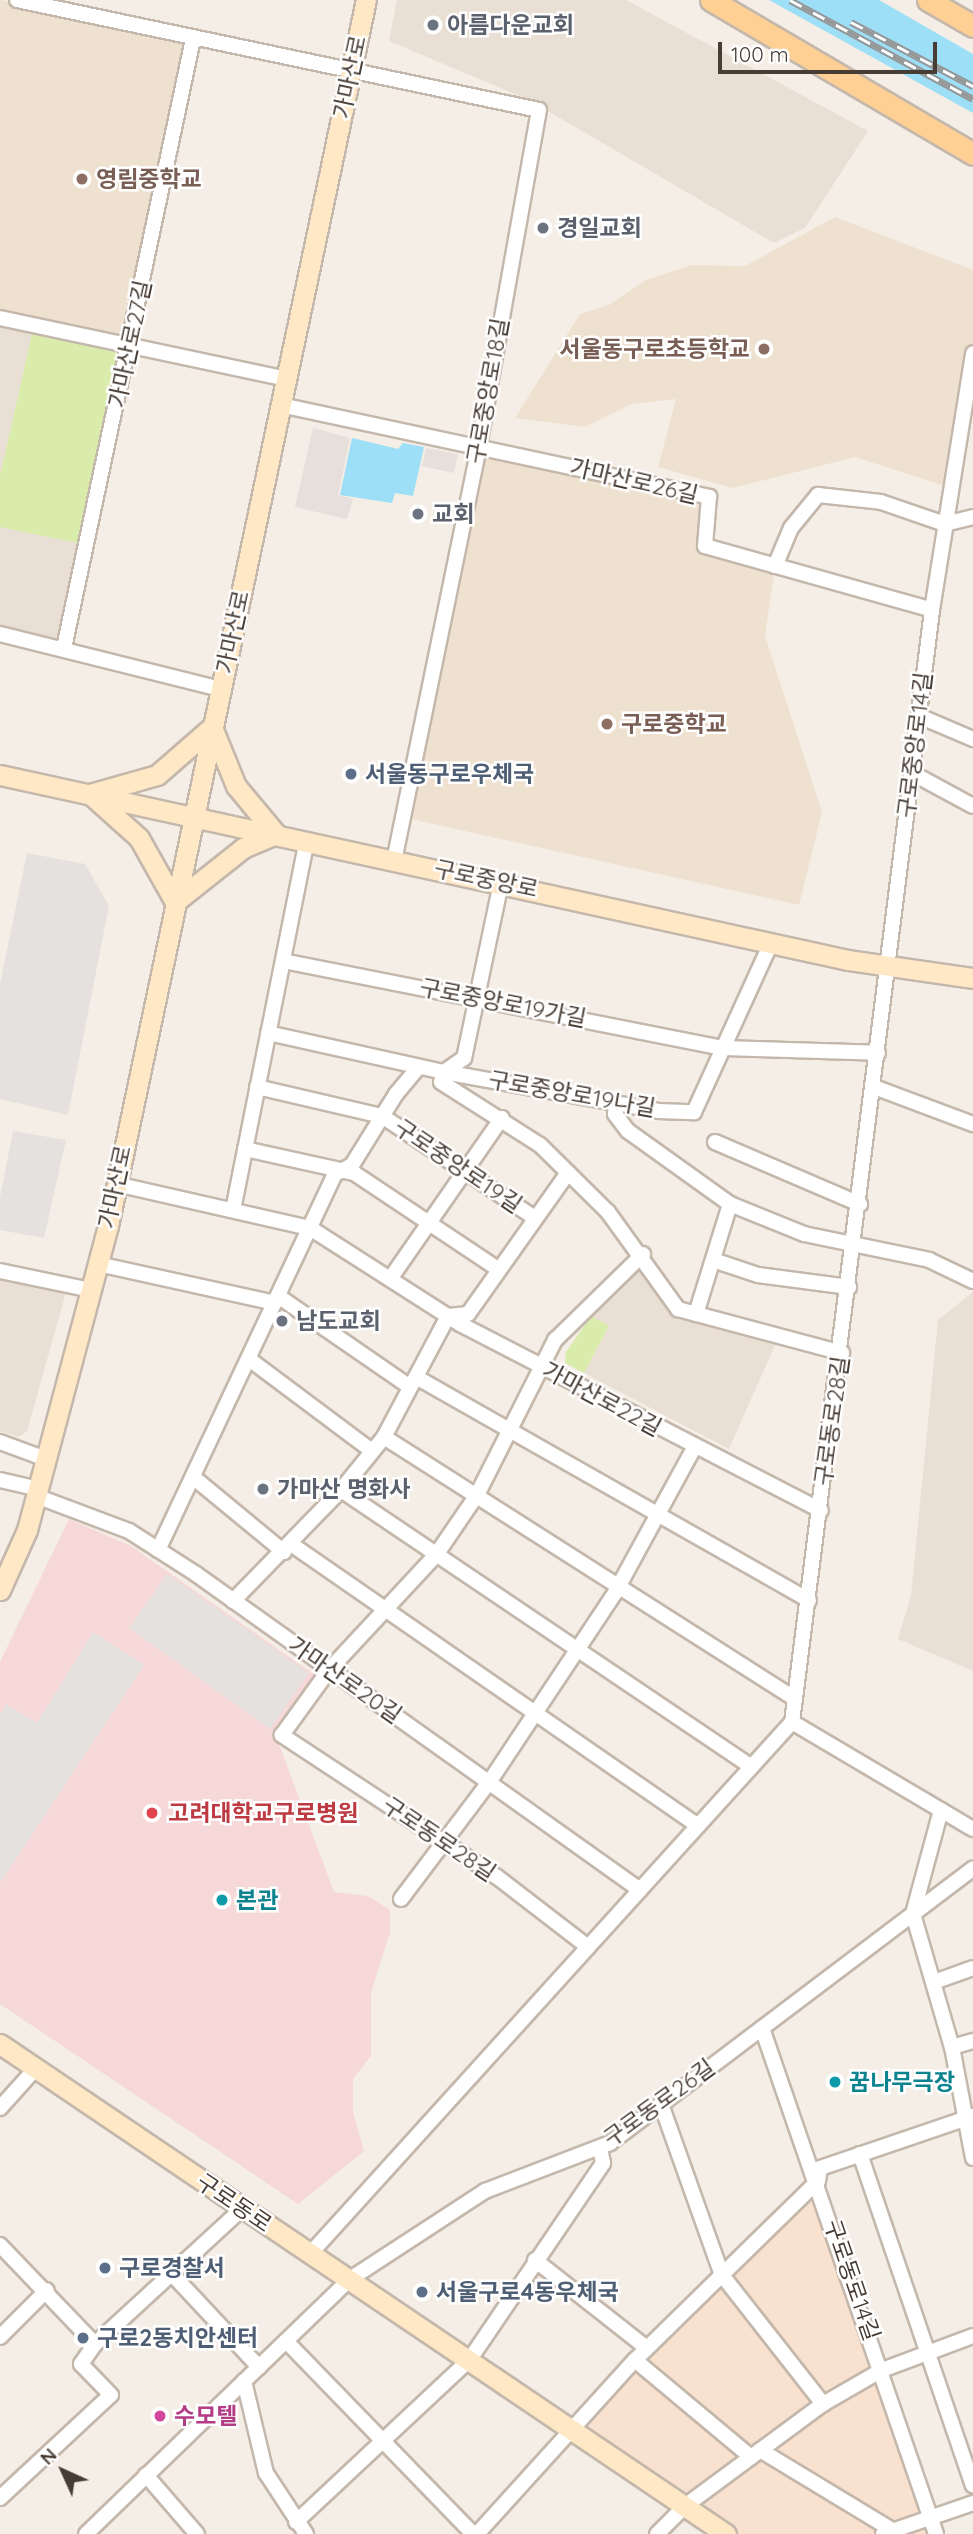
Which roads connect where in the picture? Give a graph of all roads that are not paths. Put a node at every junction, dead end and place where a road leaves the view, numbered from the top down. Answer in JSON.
{"nodes":[{"id":1,"x":17,"y":0,"type":"edge"},
{"id":2,"x":366,"y":0,"type":"edge"},
{"id":3,"x":711,"y":0,"type":"edge"},
{"id":4,"x":928,"y":0,"type":"edge"},
{"id":5,"x":973,"y":26,"type":"edge"},
{"id":6,"x":193,"y":39,"type":"junction"},
{"id":7,"x":350,"y":74,"type":"junction"},
{"id":8,"x":973,"y":154,"type":"edge"},
{"id":9,"x":0,"y":318,"type":"edge"},
{"id":10,"x":131,"y":346,"type":"junction"},
{"id":11,"x":973,"y":353,"type":"edge"},
{"id":12,"x":287,"y":379,"type":"junction"},
{"id":13,"x":281,"y":405,"type":"junction"},
{"id":14,"x":478,"y":447,"type":"junction"},
{"id":15,"x":973,"y":517,"type":"edge"},
{"id":16,"x":946,"y":524,"type":"junction"},
{"id":17,"x":775,"y":566,"type":"junction"},
{"id":18,"x":932,"y":610,"type":"junction"},
{"id":19,"x":0,"y":634,"type":"edge"},
{"id":20,"x":64,"y":648,"type":"junction"},
{"id":21,"x":220,"y":689,"type":"junction"},
{"id":22,"x":919,"y":716,"type":"junction"},
{"id":23,"x":212,"y":727,"type":"junction"},
{"id":24,"x":973,"y":739,"type":"edge"},
{"id":25,"x":912,"y":773,"type":"junction"},
{"id":26,"x":0,"y":775,"type":"edge"},
{"id":27,"x":90,"y":794,"type":"junction"},
{"id":28,"x":973,"y":806,"type":"edge"},
{"id":29,"x":193,"y":817,"type":"junction"},
{"id":30,"x":276,"y":834,"type":"junction"},
{"id":31,"x":307,"y":841,"type":"junction"},
{"id":32,"x":394,"y":860,"type":"junction"},
{"id":33,"x":501,"y":883,"type":"junction"},
{"id":34,"x":175,"y":902,"type":"junction"},
{"id":35,"x":771,"y":943,"type":"junction"},
{"id":36,"x":283,"y":961,"type":"junction"},
{"id":37,"x":888,"y":966,"type":"junction"},
{"id":38,"x":973,"y":978,"type":"edge"},
{"id":39,"x":477,"y":998,"type":"junction"},
{"id":40,"x":268,"y":1033,"type":"junction"},
{"id":41,"x":723,"y":1048,"type":"junction"},
{"id":42,"x":878,"y":1053,"type":"junction"},
{"id":43,"x":419,"y":1067,"type":"junction"},
{"id":44,"x":444,"y":1072,"type":"junction"},
{"id":45,"x":257,"y":1087,"type":"junction"},
{"id":46,"x":874,"y":1087,"type":"junction"},
{"id":47,"x":616,"y":1103,"type":"junction"},
{"id":48,"x":382,"y":1116,"type":"junction"},
{"id":49,"x":502,"y":1118,"type":"junction"},
{"id":50,"x":973,"y":1124,"type":"edge"},
{"id":51,"x":715,"y":1142,"type":"dead end"},
{"id":52,"x":245,"y":1149,"type":"junction"},
{"id":53,"x":342,"y":1170,"type":"junction"},
{"id":54,"x":465,"y":1171,"type":"junction"},
{"id":55,"x":568,"y":1172,"type":"junction"},
{"id":56,"x":116,"y":1184,"type":"junction"},
{"id":57,"x":730,"y":1204,"type":"junction"},
{"id":58,"x":860,"y":1204,"type":"junction"},
{"id":59,"x":233,"y":1210,"type":"junction"},
{"id":60,"x":535,"y":1218,"type":"junction"},
{"id":61,"x":429,"y":1223,"type":"junction"},
{"id":62,"x":310,"y":1228,"type":"junction"},
{"id":63,"x":855,"y":1246,"type":"junction"},
{"id":64,"x":643,"y":1254,"type":"junction"},
{"id":65,"x":713,"y":1260,"type":"junction"},
{"id":66,"x":97,"y":1264,"type":"junction"},
{"id":67,"x":498,"y":1269,"type":"junction"},
{"id":68,"x":0,"y":1271,"type":"edge"},
{"id":69,"x":971,"y":1276,"type":"edge"},
{"id":70,"x":390,"y":1279,"type":"junction"},
{"id":71,"x":849,"y":1287,"type":"junction"},
{"id":72,"x":91,"y":1290,"type":"junction"},
{"id":73,"x":277,"y":1300,"type":"junction"},
{"id":74,"x":696,"y":1314,"type":"junction"},
{"id":75,"x":449,"y":1316,"type":"junction"},
{"id":76,"x":842,"y":1353,"type":"junction"},
{"id":77,"x":248,"y":1359,"type":"junction"},
{"id":78,"x":544,"y":1368,"type":"junction"},
{"id":79,"x":413,"y":1382,"type":"junction"},
{"id":80,"x":510,"y":1433,"type":"junction"},
{"id":81,"x":384,"y":1437,"type":"junction"},
{"id":82,"x":0,"y":1442,"type":"edge"},
{"id":83,"x":694,"y":1448,"type":"junction"},
{"id":84,"x":372,"y":1451,"type":"junction"},
{"id":85,"x":46,"y":1459,"type":"junction"},
{"id":86,"x":193,"y":1477,"type":"junction"},
{"id":87,"x":0,"y":1480,"type":"edge"},
{"id":88,"x":341,"y":1490,"type":"junction"},
{"id":89,"x":37,"y":1492,"type":"junction"},
{"id":90,"x":477,"y":1495,"type":"junction"},
{"id":91,"x":821,"y":1510,"type":"junction"},
{"id":92,"x":657,"y":1518,"type":"junction"},
{"id":93,"x":288,"y":1548,"type":"junction"},
{"id":94,"x":158,"y":1550,"type":"junction"},
{"id":95,"x":436,"y":1555,"type":"junction"},
{"id":96,"x":619,"y":1586,"type":"junction"},
{"id":97,"x":0,"y":1590,"type":"edge"},
{"id":98,"x":809,"y":1600,"type":"junction"},
{"id":99,"x":233,"y":1601,"type":"junction"},
{"id":100,"x":386,"y":1609,"type":"junction"},
{"id":101,"x":577,"y":1649,"type":"junction"},
{"id":102,"x":329,"y":1670,"type":"junction"},
{"id":103,"x":795,"y":1699,"type":"junction"},
{"id":104,"x":534,"y":1714,"type":"junction"},
{"id":105,"x":792,"y":1722,"type":"junction"},
{"id":106,"x":751,"y":1767,"type":"junction"},
{"id":107,"x":490,"y":1781,"type":"junction"},
{"id":108,"x":941,"y":1810,"type":"junction"},
{"id":109,"x":698,"y":1826,"type":"junction"},
{"id":110,"x":973,"y":1829,"type":"edge"},
{"id":111,"x":443,"y":1842,"type":"junction"},
{"id":112,"x":973,"y":1868,"type":"edge"},
{"id":113,"x":640,"y":1890,"type":"junction"},
{"id":114,"x":401,"y":1899,"type":"dead end"},
{"id":115,"x":913,"y":1914,"type":"junction"},
{"id":116,"x":588,"y":1947,"type":"junction"},
{"id":117,"x":973,"y":1968,"type":"edge"},
{"id":118,"x":934,"y":1982,"type":"junction"},
{"id":119,"x":762,"y":2028,"type":"junction"},
{"id":120,"x":973,"y":2040,"type":"edge"},
{"id":121,"x":0,"y":2044,"type":"edge"},
{"id":122,"x":952,"y":2047,"type":"junction"},
{"id":123,"x":36,"y":2068,"type":"junction"},
{"id":124,"x":661,"y":2104,"type":"junction"},
{"id":125,"x":0,"y":2108,"type":"edge"},
{"id":126,"x":968,"y":2118,"type":"edge"},
{"id":127,"x":600,"y":2147,"type":"junction"},
{"id":128,"x":860,"y":2154,"type":"junction"},
{"id":129,"x":973,"y":2158,"type":"edge"},
{"id":130,"x":818,"y":2181,"type":"junction"},
{"id":131,"x":242,"y":2209,"type":"junction"},
{"id":132,"x":0,"y":2245,"type":"edge"},
{"id":133,"x":310,"y":2253,"type":"junction"},
{"id":134,"x":535,"y":2260,"type":"junction"},
{"id":135,"x":172,"y":2273,"type":"junction"},
{"id":136,"x":722,"y":2276,"type":"junction"},
{"id":137,"x":350,"y":2279,"type":"junction"},
{"id":138,"x":47,"y":2290,"type":"junction"},
{"id":139,"x":973,"y":2336,"type":"edge"},
{"id":140,"x":0,"y":2337,"type":"edge"},
{"id":141,"x":286,"y":2341,"type":"junction"},
{"id":142,"x":95,"y":2344,"type":"junction"},
{"id":143,"x":647,"y":2348,"type":"junction"},
{"id":144,"x":927,"y":2353,"type":"junction"},
{"id":145,"x":470,"y":2359,"type":"junction"},
{"id":146,"x":635,"y":2360,"type":"junction"},
{"id":147,"x":259,"y":2367,"type":"junction"},
{"id":148,"x":882,"y":2370,"type":"junction"},
{"id":149,"x":244,"y":2381,"type":"junction"},
{"id":150,"x":823,"y":2404,"type":"junction"},
{"id":151,"x":573,"y":2432,"type":"junction"},
{"id":152,"x":382,"y":2441,"type":"junction"},
{"id":153,"x":756,"y":2453,"type":"junction"},
{"id":154,"x":146,"y":2475,"type":"junction"},
{"id":155,"x":973,"y":2485,"type":"edge"},
{"id":156,"x":0,"y":2498,"type":"edge"},
{"id":157,"x":973,"y":2503,"type":"edge"},
{"id":158,"x":685,"y":2506,"type":"junction"},
{"id":159,"x":930,"y":2517,"type":"junction"},
{"id":160,"x":296,"y":2522,"type":"junction"},
{"id":161,"x":886,"y":2532,"type":"edge"},
{"id":162,"x":86,"y":2534,"type":"edge"},
{"id":163,"x":197,"y":2534,"type":"edge"},
{"id":164,"x":306,"y":2534,"type":"edge"},
{"id":165,"x":475,"y":2534,"type":"edge"},
{"id":166,"x":657,"y":2534,"type":"edge"},
{"id":167,"x":726,"y":2534,"type":"edge"},
{"id":168,"x":936,"y":2534,"type":"edge"}],
"edges":[{"from":1,"to":6,"type":"street"},
{"from":2,"to":7,"type":"main road","name":"가마산로"},
{"from":3,"to":8,"type":"main road"},
{"from":4,"to":5,"type":"main road"},
{"from":6,"to":7,"type":"street"},
{"from":6,"to":10,"type":"street","name":"가마산로27길"},
{"from":7,"to":12,"type":"main road","name":"가마산로"},
{"from":7,"to":14,"type":"street","name":"구로중앙로18길"},
{"from":9,"to":10,"type":"street"},
{"from":10,"to":12,"type":"street"},
{"from":10,"to":20,"type":"street","name":"가마산로27길"},
{"from":11,"to":16,"type":"street","name":"구로중앙로14길"},
{"from":12,"to":13,"type":"main road","name":"가마산로"},
{"from":13,"to":14,"type":"street","name":"가마산로26길"},
{"from":13,"to":21,"type":"main road","name":"가마산로"},
{"from":14,"to":17,"type":"street","name":"가마산로26길"},
{"from":14,"to":32,"type":"street","name":"구로중앙로18길"},
{"from":15,"to":16,"type":"street"},
{"from":16,"to":17,"type":"street"},
{"from":16,"to":18,"type":"street","name":"구로중앙로14길"},
{"from":17,"to":18,"type":"street","name":"가마산로26길"},
{"from":18,"to":22,"type":"street","name":"구로중앙로14길"},
{"from":19,"to":20,"type":"street"},
{"from":20,"to":21,"type":"street"},
{"from":21,"to":23,"type":"main road","name":"가마산로"},
{"from":22,"to":24,"type":"street"},
{"from":22,"to":25,"type":"street","name":"구로중앙로14길"},
{"from":23,"to":27,"type":"main road"},
{"from":23,"to":29,"type":"main road","name":"가마산로"},
{"from":23,"to":30,"type":"main road"},
{"from":25,"to":28,"type":"street"},
{"from":25,"to":37,"type":"street","name":"구로중앙로14길"},
{"from":26,"to":27,"type":"main road","name":"구로중앙로"},
{"from":27,"to":29,"type":"main road","name":"구로중앙로"},
{"from":27,"to":34,"type":"main road"},
{"from":29,"to":30,"type":"main road","name":"구로중앙로"},
{"from":29,"to":34,"type":"main road","name":"가마산로"},
{"from":30,"to":31,"type":"main road","name":"구로중앙로"},
{"from":30,"to":34,"type":"main road"},
{"from":31,"to":32,"type":"main road","name":"구로중앙로"},
{"from":31,"to":36,"type":"street"},
{"from":32,"to":33,"type":"main road","name":"구로중앙로"},
{"from":33,"to":35,"type":"main road","name":"구로중앙로"},
{"from":33,"to":39,"type":"street"},
{"from":34,"to":56,"type":"main road","name":"가마산로"},
{"from":35,"to":37,"type":"main road","name":"구로중앙로"},
{"from":35,"to":41,"type":"street","name":"구로중앙로19나길"},
{"from":36,"to":39,"type":"street","name":"구로중앙로19가길"},
{"from":36,"to":40,"type":"street"},
{"from":37,"to":38,"type":"main road","name":"구로중앙로"},
{"from":37,"to":42,"type":"street","name":"구로동로28길"},
{"from":39,"to":41,"type":"street","name":"구로중앙로19가길"},
{"from":39,"to":44,"type":"street"},
{"from":40,"to":43,"type":"street","name":"구로중앙로19나길"},
{"from":40,"to":45,"type":"street"},
{"from":41,"to":42,"type":"street"},
{"from":41,"to":47,"type":"street","name":"구로중앙로19나길"},
{"from":42,"to":46,"type":"street","name":"구로동로28길"},
{"from":43,"to":44,"type":"street","name":"구로중앙로19나길"},
{"from":43,"to":48,"type":"street"},
{"from":44,"to":47,"type":"street","name":"구로중앙로19나길"},
{"from":44,"to":49,"type":"street"},
{"from":45,"to":48,"type":"street","name":"구로중앙로19길"},
{"from":45,"to":52,"type":"street"},
{"from":46,"to":50,"type":"street"},
{"from":46,"to":58,"type":"street","name":"구로동로28길"},
{"from":47,"to":57,"type":"street"},
{"from":48,"to":53,"type":"street"},
{"from":48,"to":54,"type":"street","name":"구로중앙로19길"},
{"from":49,"to":54,"type":"street"},
{"from":49,"to":55,"type":"street"},
{"from":51,"to":58,"type":"street"},
{"from":52,"to":53,"type":"street"},
{"from":52,"to":59,"type":"street"},
{"from":53,"to":61,"type":"street"},
{"from":53,"to":62,"type":"street"},
{"from":54,"to":60,"type":"street","name":"구로중앙로19길"},
{"from":54,"to":61,"type":"street"},
{"from":55,"to":60,"type":"street"},
{"from":55,"to":64,"type":"street"},
{"from":56,"to":59,"type":"street","name":"가마산로22길"},
{"from":56,"to":66,"type":"main road","name":"가마산로"},
{"from":57,"to":63,"type":"street"},
{"from":57,"to":65,"type":"street"},
{"from":58,"to":63,"type":"street","name":"구로동로28길"},
{"from":59,"to":62,"type":"street","name":"가마산로22길"},
{"from":60,"to":67,"type":"street"},
{"from":61,"to":67,"type":"street"},
{"from":61,"to":70,"type":"street"},
{"from":62,"to":70,"type":"street","name":"가마산로22길"},
{"from":62,"to":73,"type":"street"},
{"from":63,"to":69,"type":"street"},
{"from":63,"to":71,"type":"street","name":"구로동로28길"},
{"from":64,"to":74,"type":"street"},
{"from":64,"to":78,"type":"street"},
{"from":65,"to":71,"type":"street"},
{"from":65,"to":74,"type":"street"},
{"from":66,"to":72,"type":"main road","name":"가마산로"},
{"from":66,"to":73,"type":"street"},
{"from":67,"to":75,"type":"street"},
{"from":68,"to":72,"type":"street"},
{"from":70,"to":75,"type":"street","name":"가마산로22길"},
{"from":71,"to":76,"type":"street","name":"구로동로28길"},
{"from":72,"to":85,"type":"main road","name":"가마산로"},
{"from":73,"to":77,"type":"street"},
{"from":73,"to":79,"type":"street"},
{"from":74,"to":76,"type":"street"},
{"from":75,"to":78,"type":"street","name":"가마산로22길"},
{"from":75,"to":79,"type":"street"},
{"from":76,"to":91,"type":"street","name":"구로동로28길"},
{"from":77,"to":84,"type":"street"},
{"from":77,"to":86,"type":"street"},
{"from":78,"to":80,"type":"street"},
{"from":78,"to":83,"type":"street","name":"가마산로22길"},
{"from":79,"to":80,"type":"street"},
{"from":79,"to":81,"type":"street"},
{"from":80,"to":90,"type":"street"},
{"from":80,"to":92,"type":"street"},
{"from":81,"to":84,"type":"street"},
{"from":81,"to":90,"type":"street"},
{"from":82,"to":85,"type":"street"},
{"from":83,"to":91,"type":"street","name":"가마산로22길"},
{"from":83,"to":92,"type":"street"},
{"from":84,"to":88,"type":"street"},
{"from":85,"to":89,"type":"main road","name":"가마산로"},
{"from":86,"to":93,"type":"street"},
{"from":86,"to":94,"type":"street"},
{"from":87,"to":89,"type":"street","name":"가마산로20길"},
{"from":88,"to":93,"type":"street"},
{"from":88,"to":95,"type":"street"},
{"from":89,"to":94,"type":"street","name":"가마산로20길"},
{"from":89,"to":97,"type":"main road","name":"가마산로"},
{"from":90,"to":95,"type":"street"},
{"from":90,"to":96,"type":"street"},
{"from":91,"to":98,"type":"street","name":"구로동로28길"},
{"from":92,"to":96,"type":"street"},
{"from":92,"to":98,"type":"street"},
{"from":93,"to":99,"type":"street"},
{"from":93,"to":100,"type":"street"},
{"from":94,"to":99,"type":"street","name":"가마산로20길"},
{"from":95,"to":100,"type":"street"},
{"from":95,"to":101,"type":"street"},
{"from":96,"to":101,"type":"street"},
{"from":96,"to":103,"type":"street"},
{"from":98,"to":103,"type":"street","name":"구로동로28길"},
{"from":99,"to":102,"type":"street","name":"가마산로20길"},
{"from":100,"to":102,"type":"street"},
{"from":100,"to":104,"type":"street"},
{"from":101,"to":104,"type":"street"},
{"from":101,"to":106,"type":"street"},
{"from":102,"to":107,"type":"street","name":"가마산로20길"},
{"from":102,"to":111,"type":"street","name":"구로동로28길"},
{"from":103,"to":105,"type":"street","name":"구로동로28길"},
{"from":104,"to":107,"type":"street"},
{"from":104,"to":109,"type":"street"},
{"from":105,"to":106,"type":"street"},
{"from":105,"to":108,"type":"street"},
{"from":106,"to":109,"type":"street"},
{"from":107,"to":111,"type":"street"},
{"from":107,"to":113,"type":"street","name":"가마산로20길"},
{"from":108,"to":110,"type":"street"},
{"from":108,"to":115,"type":"street"},
{"from":109,"to":113,"type":"street"},
{"from":111,"to":114,"type":"street"},
{"from":111,"to":116,"type":"street","name":"구로동로28길"},
{"from":112,"to":115,"type":"street","name":"구로동로26길"},
{"from":113,"to":116,"type":"street"},
{"from":115,"to":118,"type":"street"},
{"from":115,"to":119,"type":"street","name":"구로동로26길"},
{"from":116,"to":133,"type":"street"},
{"from":117,"to":118,"type":"street"},
{"from":118,"to":122,"type":"street"},
{"from":119,"to":124,"type":"street","name":"구로동로26길"},
{"from":119,"to":130,"type":"street","name":"구로동로14길"},
{"from":120,"to":122,"type":"street"},
{"from":121,"to":123,"type":"main road","name":"구로동로"},
{"from":122,"to":126,"type":"street"},
{"from":123,"to":125,"type":"street"},
{"from":123,"to":131,"type":"main road","name":"구로동로"},
{"from":124,"to":127,"type":"street","name":"구로동로26길"},
{"from":124,"to":136,"type":"street"},
{"from":126,"to":128,"type":"street"},
{"from":126,"to":129,"type":"street"},
{"from":127,"to":134,"type":"street"},
{"from":127,"to":137,"type":"street","name":"구로동로26길"},
{"from":128,"to":130,"type":"street"},
{"from":128,"to":144,"type":"street"},
{"from":130,"to":136,"type":"street"},
{"from":130,"to":148,"type":"street","name":"구로동로14길"},
{"from":131,"to":133,"type":"main road","name":"구로동로"},
{"from":131,"to":135,"type":"street"},
{"from":132,"to":138,"type":"street"},
{"from":133,"to":137,"type":"main road","name":"구로동로"},
{"from":134,"to":143,"type":"street"},
{"from":134,"to":145,"type":"street"},
{"from":135,"to":142,"type":"street"},
{"from":135,"to":147,"type":"street"},
{"from":136,"to":143,"type":"street"},
{"from":136,"to":150,"type":"street"},
{"from":137,"to":141,"type":"street","name":"구로동로26길"},
{"from":137,"to":145,"type":"main road","name":"구로동로"},
{"from":138,"to":140,"type":"street"},
{"from":138,"to":142,"type":"street"},
{"from":139,"to":144,"type":"street"},
{"from":141,"to":147,"type":"street","name":"구로동로26길"},
{"from":141,"to":152,"type":"street"},
{"from":142,"to":156,"type":"street"},
{"from":143,"to":146,"type":"street"},
{"from":144,"to":148,"type":"street"},
{"from":144,"to":155,"type":"street"},
{"from":145,"to":151,"type":"main road","name":"구로동로"},
{"from":145,"to":152,"type":"street"},
{"from":146,"to":151,"type":"street"},
{"from":146,"to":153,"type":"street"},
{"from":147,"to":149,"type":"street","name":"구로동로26길"},
{"from":148,"to":150,"type":"street"},
{"from":148,"to":159,"type":"street","name":"구로동로14길"},
{"from":149,"to":154,"type":"street","name":"구로동로26길"},
{"from":149,"to":160,"type":"street"},
{"from":150,"to":153,"type":"street"},
{"from":151,"to":158,"type":"main road","name":"구로동로"},
{"from":151,"to":165,"type":"street"},
{"from":152,"to":160,"type":"street"},
{"from":152,"to":165,"type":"street"},
{"from":153,"to":158,"type":"street"},
{"from":153,"to":161,"type":"street"},
{"from":154,"to":162,"type":"street","name":"구로동로26길"},
{"from":154,"to":163,"type":"street"},
{"from":157,"to":159,"type":"street"},
{"from":158,"to":166,"type":"street"},
{"from":158,"to":167,"type":"main road","name":"구로동로"},
{"from":159,"to":161,"type":"street"},
{"from":159,"to":168,"type":"street","name":"구로동로14길"},
{"from":160,"to":164,"type":"street"}]}
